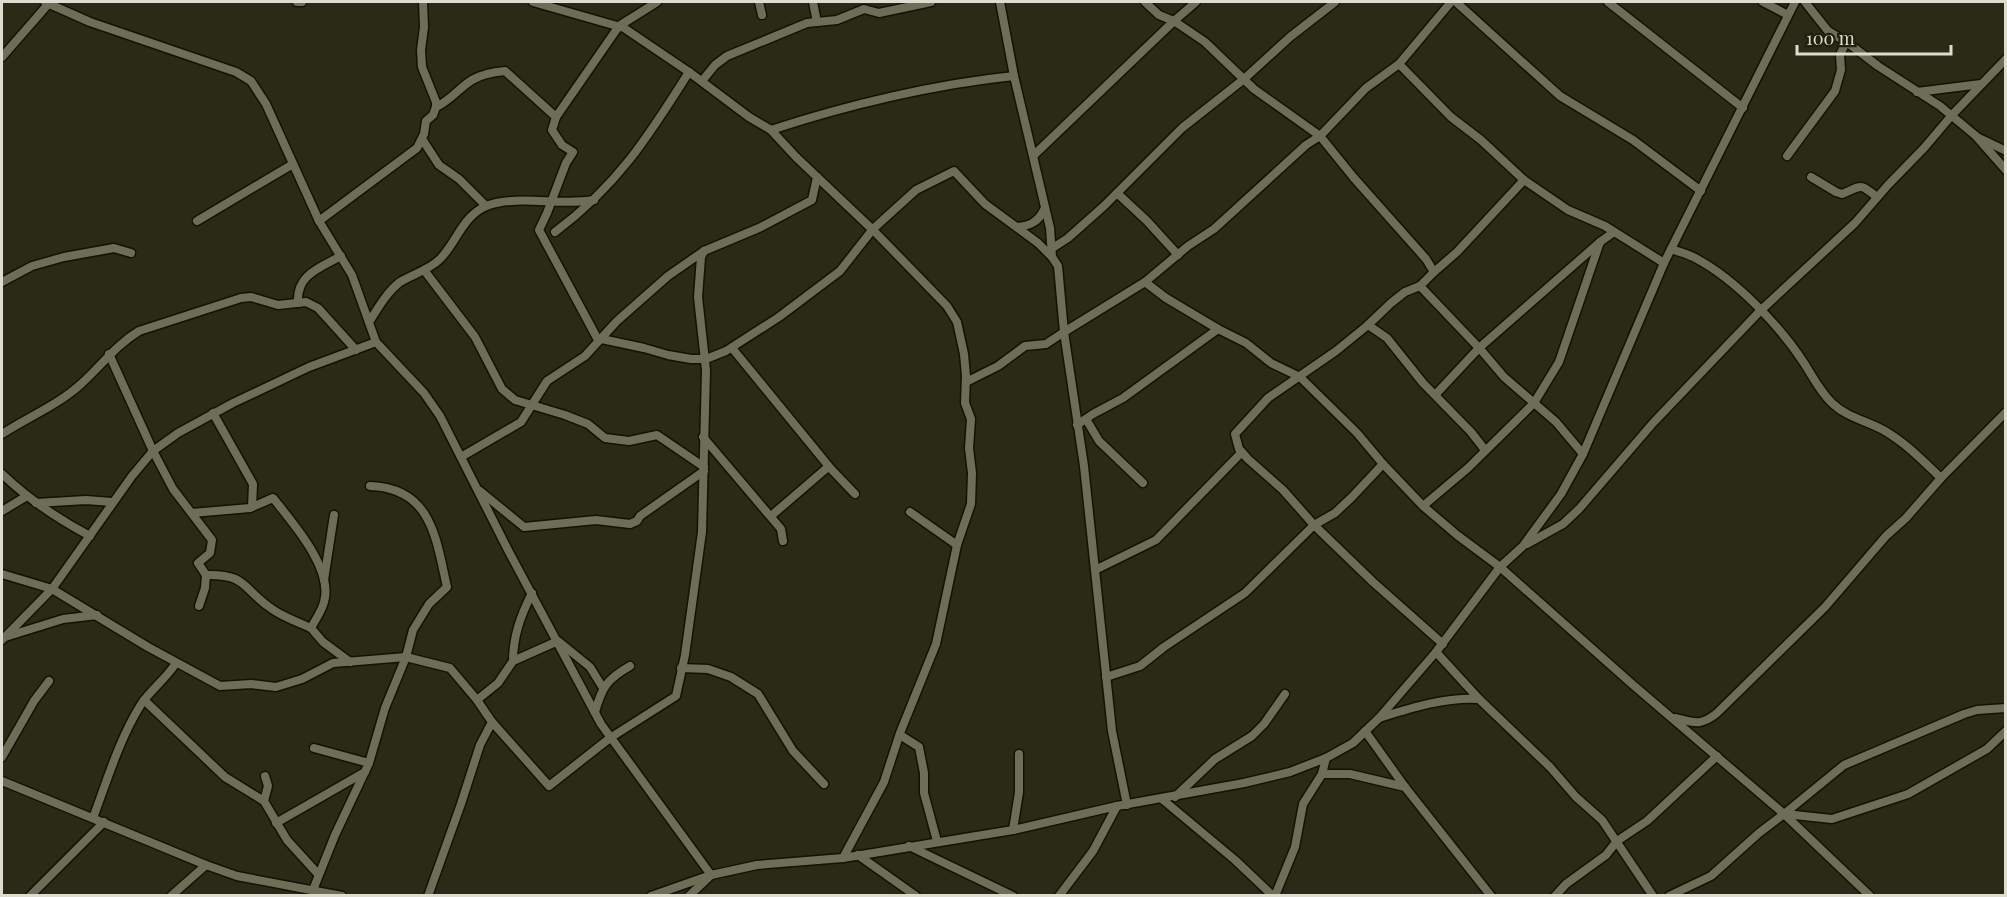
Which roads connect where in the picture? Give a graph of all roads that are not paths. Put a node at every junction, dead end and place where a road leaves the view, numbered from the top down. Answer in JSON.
{"nodes":[{"id":1,"x":48,"y":2,"type":"edge"},
{"id":2,"x":297,"y":2,"type":"edge"},
{"id":3,"x":302,"y":2,"type":"edge"},
{"id":4,"x":423,"y":2,"type":"edge"},
{"id":5,"x":533,"y":2,"type":"edge"},
{"id":6,"x":657,"y":2,"type":"edge"},
{"id":7,"x":759,"y":2,"type":"edge"},
{"id":8,"x":813,"y":2,"type":"edge"},
{"id":9,"x":931,"y":2,"type":"edge"},
{"id":10,"x":1000,"y":2,"type":"edge"},
{"id":11,"x":1145,"y":2,"type":"edge"},
{"id":12,"x":1196,"y":2,"type":"edge"},
{"id":13,"x":1335,"y":2,"type":"edge"},
{"id":14,"x":1451,"y":2,"type":"edge"},
{"id":15,"x":1456,"y":2,"type":"edge"},
{"id":16,"x":1608,"y":2,"type":"edge"},
{"id":17,"x":1763,"y":2,"type":"edge"},
{"id":18,"x":1795,"y":2,"type":"edge"},
{"id":19,"x":1806,"y":2,"type":"edge"},
{"id":20,"x":762,"y":15,"type":"dead end"},
{"id":21,"x":1788,"y":15,"type":"junction"},
{"id":22,"x":1174,"y":21,"type":"junction"},
{"id":23,"x":817,"y":22,"type":"junction"},
{"id":24,"x":619,"y":26,"type":"junction"},
{"id":25,"x":1846,"y":42,"type":"junction"},
{"id":26,"x":2,"y":57,"type":"edge"},
{"id":27,"x":2006,"y":59,"type":"edge"},
{"id":28,"x":1399,"y":64,"type":"junction"},
{"id":29,"x":689,"y":72,"type":"junction"},
{"id":30,"x":1014,"y":76,"type":"junction"},
{"id":31,"x":1244,"y":79,"type":"junction"},
{"id":32,"x":702,"y":81,"type":"junction"},
{"id":33,"x":1982,"y":84,"type":"junction"},
{"id":34,"x":1917,"y":92,"type":"junction"},
{"id":35,"x":436,"y":107,"type":"junction"},
{"id":36,"x":1743,"y":108,"type":"junction"},
{"id":37,"x":1952,"y":115,"type":"junction"},
{"id":38,"x":556,"y":117,"type":"junction"},
{"id":39,"x":771,"y":130,"type":"junction"},
{"id":40,"x":1320,"y":136,"type":"junction"},
{"id":41,"x":1976,"y":136,"type":"junction"},
{"id":42,"x":422,"y":139,"type":"junction"},
{"id":43,"x":2006,"y":151,"type":"edge"},
{"id":44,"x":1034,"y":155,"type":"junction"},
{"id":45,"x":1787,"y":156,"type":"dead end"},
{"id":46,"x":293,"y":164,"type":"junction"},
{"id":47,"x":2006,"y":170,"type":"edge"},
{"id":48,"x":818,"y":177,"type":"junction"},
{"id":49,"x":1811,"y":177,"type":"dead end"},
{"id":50,"x":1524,"y":180,"type":"junction"},
{"id":51,"x":1701,"y":191,"type":"junction"},
{"id":52,"x":1117,"y":193,"type":"junction"},
{"id":53,"x":1877,"y":197,"type":"junction"},
{"id":54,"x":594,"y":200,"type":"junction"},
{"id":55,"x":551,"y":203,"type":"junction"},
{"id":56,"x":486,"y":206,"type":"junction"},
{"id":57,"x":1045,"y":208,"type":"junction"},
{"id":58,"x":197,"y":221,"type":"dead end"},
{"id":59,"x":320,"y":221,"type":"junction"},
{"id":60,"x":1017,"y":227,"type":"junction"},
{"id":61,"x":873,"y":230,"type":"junction"},
{"id":62,"x":555,"y":232,"type":"dead end"},
{"id":63,"x":1614,"y":232,"type":"junction"},
{"id":64,"x":1600,"y":242,"type":"junction"},
{"id":65,"x":1671,"y":249,"type":"junction"},
{"id":66,"x":704,"y":251,"type":"junction"},
{"id":67,"x":131,"y":253,"type":"dead end"},
{"id":68,"x":1051,"y":253,"type":"junction"},
{"id":69,"x":1178,"y":255,"type":"junction"},
{"id":70,"x":340,"y":256,"type":"junction"},
{"id":71,"x":1664,"y":263,"type":"junction"},
{"id":72,"x":423,"y":270,"type":"junction"},
{"id":73,"x":1434,"y":272,"type":"junction"},
{"id":74,"x":2,"y":282,"type":"edge"},
{"id":75,"x":1145,"y":282,"type":"junction"},
{"id":76,"x":1420,"y":286,"type":"junction"},
{"id":77,"x":298,"y":303,"type":"junction"},
{"id":78,"x":1761,"y":311,"type":"junction"},
{"id":79,"x":369,"y":322,"type":"junction"},
{"id":80,"x":1368,"y":326,"type":"junction"},
{"id":81,"x":1218,"y":329,"type":"junction"},
{"id":82,"x":1064,"y":332,"type":"junction"},
{"id":83,"x":601,"y":338,"type":"junction"},
{"id":84,"x":376,"y":342,"type":"junction"},
{"id":85,"x":732,"y":348,"type":"junction"},
{"id":86,"x":1479,"y":348,"type":"junction"},
{"id":87,"x":356,"y":350,"type":"junction"},
{"id":88,"x":109,"y":354,"type":"junction"},
{"id":89,"x":706,"y":359,"type":"junction"},
{"id":90,"x":1300,"y":377,"type":"junction"},
{"id":91,"x":966,"y":382,"type":"junction"},
{"id":92,"x":1436,"y":394,"type":"junction"},
{"id":93,"x":1534,"y":403,"type":"junction"},
{"id":94,"x":532,"y":405,"type":"junction"},
{"id":95,"x":2006,"y":412,"type":"edge"},
{"id":96,"x":213,"y":413,"type":"junction"},
{"id":97,"x":1086,"y":419,"type":"junction"},
{"id":98,"x":1077,"y":425,"type":"junction"},
{"id":99,"x":2,"y":434,"type":"edge"},
{"id":100,"x":703,"y":437,"type":"junction"},
{"id":101,"x":1485,"y":450,"type":"junction"},
{"id":102,"x":153,"y":451,"type":"junction"},
{"id":103,"x":1242,"y":452,"type":"junction"},
{"id":104,"x":1583,"y":454,"type":"junction"},
{"id":105,"x":461,"y":457,"type":"junction"},
{"id":106,"x":1383,"y":464,"type":"junction"},
{"id":107,"x":828,"y":466,"type":"junction"},
{"id":108,"x":704,"y":469,"type":"junction"},
{"id":109,"x":2,"y":474,"type":"edge"},
{"id":110,"x":1941,"y":478,"type":"junction"},
{"id":111,"x":1143,"y":483,"type":"dead end"},
{"id":112,"x":370,"y":486,"type":"dead end"},
{"id":113,"x":478,"y":489,"type":"junction"},
{"id":114,"x":855,"y":494,"type":"dead end"},
{"id":115,"x":27,"y":496,"type":"junction"},
{"id":116,"x":112,"y":502,"type":"junction"},
{"id":117,"x":36,"y":503,"type":"junction"},
{"id":118,"x":1423,"y":506,"type":"junction"},
{"id":119,"x":252,"y":507,"type":"junction"},
{"id":120,"x":2,"y":511,"type":"edge"},
{"id":121,"x":910,"y":512,"type":"dead end"},
{"id":122,"x":192,"y":513,"type":"junction"},
{"id":123,"x":334,"y":515,"type":"dead end"},
{"id":124,"x":771,"y":516,"type":"junction"},
{"id":125,"x":1314,"y":525,"type":"junction"},
{"id":126,"x":90,"y":536,"type":"junction"},
{"id":127,"x":783,"y":541,"type":"dead end"},
{"id":128,"x":957,"y":545,"type":"junction"},
{"id":129,"x":1522,"y":546,"type":"junction"},
{"id":130,"x":1500,"y":567,"type":"junction"},
{"id":131,"x":1095,"y":570,"type":"junction"},
{"id":132,"x":2,"y":574,"type":"edge"},
{"id":133,"x":206,"y":575,"type":"junction"},
{"id":134,"x":324,"y":580,"type":"junction"},
{"id":135,"x":52,"y":589,"type":"junction"},
{"id":136,"x":532,"y":593,"type":"junction"},
{"id":137,"x":199,"y":606,"type":"dead end"},
{"id":138,"x":98,"y":615,"type":"junction"},
{"id":139,"x":311,"y":628,"type":"junction"},
{"id":140,"x":2,"y":639,"type":"edge"},
{"id":141,"x":558,"y":641,"type":"junction"},
{"id":142,"x":1443,"y":644,"type":"junction"},
{"id":143,"x":1437,"y":652,"type":"junction"},
{"id":144,"x":406,"y":657,"type":"junction"},
{"id":145,"x":513,"y":661,"type":"junction"},
{"id":146,"x":350,"y":662,"type":"junction"},
{"id":147,"x":176,"y":663,"type":"junction"},
{"id":148,"x":630,"y":666,"type":"dead end"},
{"id":149,"x":681,"y":668,"type":"junction"},
{"id":150,"x":1106,"y":677,"type":"junction"},
{"id":151,"x":49,"y":681,"type":"dead end"},
{"id":152,"x":603,"y":688,"type":"junction"},
{"id":153,"x":1285,"y":694,"type":"dead end"},
{"id":154,"x":1479,"y":699,"type":"junction"},
{"id":155,"x":144,"y":700,"type":"junction"},
{"id":156,"x":477,"y":700,"type":"junction"},
{"id":157,"x":2006,"y":708,"type":"edge"},
{"id":158,"x":595,"y":712,"type":"junction"},
{"id":159,"x":1672,"y":717,"type":"junction"},
{"id":160,"x":1379,"y":718,"type":"junction"},
{"id":161,"x":492,"y":722,"type":"junction"},
{"id":162,"x":1365,"y":731,"type":"junction"},
{"id":163,"x":2006,"y":731,"type":"edge"},
{"id":164,"x":900,"y":735,"type":"junction"},
{"id":165,"x":610,"y":738,"type":"junction"},
{"id":166,"x":314,"y":748,"type":"dead end"},
{"id":167,"x":1018,"y":754,"type":"dead end"},
{"id":168,"x":1717,"y":756,"type":"junction"},
{"id":169,"x":2,"y":757,"type":"edge"},
{"id":170,"x":1326,"y":758,"type":"junction"},
{"id":171,"x":367,"y":767,"type":"junction"},
{"id":172,"x":1322,"y":774,"type":"junction"},
{"id":173,"x":265,"y":776,"type":"dead end"},
{"id":174,"x":2,"y":781,"type":"edge"},
{"id":175,"x":824,"y":784,"type":"dead end"},
{"id":176,"x":1405,"y":787,"type":"junction"},
{"id":177,"x":1175,"y":797,"type":"junction"},
{"id":178,"x":1162,"y":799,"type":"junction"},
{"id":179,"x":264,"y":801,"type":"junction"},
{"id":180,"x":1127,"y":805,"type":"junction"},
{"id":181,"x":1117,"y":806,"type":"junction"},
{"id":182,"x":1784,"y":814,"type":"junction"},
{"id":183,"x":93,"y":818,"type":"junction"},
{"id":184,"x":104,"y":822,"type":"junction"},
{"id":185,"x":276,"y":823,"type":"junction"},
{"id":186,"x":1013,"y":830,"type":"junction"},
{"id":187,"x":937,"y":841,"type":"junction"},
{"id":188,"x":1617,"y":841,"type":"junction"},
{"id":189,"x":909,"y":846,"type":"junction"},
{"id":190,"x":858,"y":855,"type":"junction"},
{"id":191,"x":843,"y":858,"type":"junction"},
{"id":192,"x":206,"y":865,"type":"junction"},
{"id":193,"x":318,"y":874,"type":"junction"},
{"id":194,"x":711,"y":875,"type":"junction"},
{"id":195,"x":313,"y":890,"type":"junction"},
{"id":196,"x":1062,"y":895,"type":"edge"},
{"id":197,"x":30,"y":896,"type":"edge"},
{"id":198,"x":171,"y":896,"type":"edge"},
{"id":199,"x":342,"y":896,"type":"edge"},
{"id":200,"x":428,"y":896,"type":"edge"},
{"id":201,"x":651,"y":896,"type":"edge"},
{"id":202,"x":689,"y":896,"type":"edge"},
{"id":203,"x":916,"y":896,"type":"edge"},
{"id":204,"x":1013,"y":896,"type":"edge"},
{"id":205,"x":1274,"y":896,"type":"edge"},
{"id":206,"x":1491,"y":896,"type":"edge"},
{"id":207,"x":1555,"y":896,"type":"edge"},
{"id":208,"x":1653,"y":896,"type":"edge"},
{"id":209,"x":1670,"y":896,"type":"edge"},
{"id":210,"x":1870,"y":896,"type":"edge"}],
"edges":[{"from":1,"to":26,"type":"street"},
{"from":1,"to":46,"type":"street"},
{"from":2,"to":3,"type":"street"},
{"from":4,"to":35,"type":"street"},
{"from":5,"to":24,"type":"street"},
{"from":6,"to":24,"type":"street"},
{"from":7,"to":20,"type":"street"},
{"from":8,"to":23,"type":"street"},
{"from":9,"to":23,"type":"street"},
{"from":10,"to":30,"type":"street"},
{"from":11,"to":22,"type":"street"},
{"from":12,"to":22,"type":"street"},
{"from":13,"to":31,"type":"street"},
{"from":14,"to":28,"type":"street"},
{"from":15,"to":51,"type":"street"},
{"from":16,"to":36,"type":"street"},
{"from":17,"to":21,"type":"street"},
{"from":18,"to":21,"type":"street"},
{"from":19,"to":25,"type":"street"},
{"from":21,"to":36,"type":"street"},
{"from":22,"to":31,"type":"street"},
{"from":22,"to":44,"type":"street"},
{"from":23,"to":32,"type":"street"},
{"from":24,"to":29,"type":"street"},
{"from":24,"to":38,"type":"street"},
{"from":25,"to":34,"type":"street"},
{"from":25,"to":45,"type":"street"},
{"from":27,"to":33,"type":"street"},
{"from":28,"to":40,"type":"street"},
{"from":28,"to":50,"type":"street"},
{"from":29,"to":32,"type":"street"},
{"from":29,"to":54,"type":"street"},
{"from":30,"to":39,"type":"street"},
{"from":30,"to":44,"type":"street"},
{"from":31,"to":40,"type":"street"},
{"from":31,"to":52,"type":"street"},
{"from":32,"to":39,"type":"street"},
{"from":33,"to":34,"type":"street"},
{"from":33,"to":37,"type":"street"},
{"from":34,"to":37,"type":"street"},
{"from":35,"to":38,"type":"street"},
{"from":35,"to":42,"type":"street"},
{"from":36,"to":51,"type":"street"},
{"from":37,"to":41,"type":"street"},
{"from":37,"to":53,"type":"street"},
{"from":38,"to":55,"type":"street"},
{"from":39,"to":48,"type":"street"},
{"from":40,"to":69,"type":"street"},
{"from":40,"to":73,"type":"street"},
{"from":41,"to":43,"type":"street"},
{"from":41,"to":47,"type":"street"},
{"from":42,"to":56,"type":"street"},
{"from":42,"to":59,"type":"street"},
{"from":44,"to":57,"type":"street"},
{"from":46,"to":58,"type":"street"},
{"from":46,"to":59,"type":"street"},
{"from":48,"to":61,"type":"street"},
{"from":48,"to":66,"type":"street"},
{"from":49,"to":53,"type":"street"},
{"from":50,"to":63,"type":"street"},
{"from":50,"to":73,"type":"street"},
{"from":51,"to":65,"type":"street"},
{"from":52,"to":68,"type":"street"},
{"from":52,"to":69,"type":"street"},
{"from":53,"to":78,"type":"street"},
{"from":54,"to":55,"type":"street"},
{"from":54,"to":62,"type":"street"},
{"from":55,"to":56,"type":"street"},
{"from":55,"to":83,"type":"street"},
{"from":56,"to":72,"type":"street"},
{"from":57,"to":60,"type":"street"},
{"from":57,"to":68,"type":"street"},
{"from":59,"to":70,"type":"street"},
{"from":60,"to":61,"type":"street"},
{"from":60,"to":68,"type":"street"},
{"from":61,"to":85,"type":"street"},
{"from":61,"to":91,"type":"street"},
{"from":63,"to":64,"type":"street"},
{"from":63,"to":71,"type":"street"},
{"from":64,"to":86,"type":"street"},
{"from":64,"to":93,"type":"street"},
{"from":65,"to":71,"type":"street"},
{"from":65,"to":78,"type":"street"},
{"from":66,"to":83,"type":"street"},
{"from":66,"to":89,"type":"street"},
{"from":67,"to":74,"type":"street"},
{"from":68,"to":82,"type":"street"},
{"from":69,"to":75,"type":"street"},
{"from":70,"to":77,"type":"street"},
{"from":70,"to":79,"type":"street"},
{"from":71,"to":104,"type":"street"},
{"from":72,"to":79,"type":"street"},
{"from":72,"to":94,"type":"street"},
{"from":73,"to":76,"type":"street"},
{"from":75,"to":81,"type":"street"},
{"from":75,"to":82,"type":"street"},
{"from":76,"to":80,"type":"street"},
{"from":76,"to":86,"type":"street"},
{"from":77,"to":87,"type":"street"},
{"from":77,"to":88,"type":"street"},
{"from":78,"to":110,"type":"street"},
{"from":78,"to":129,"type":"street"},
{"from":79,"to":84,"type":"street"},
{"from":80,"to":90,"type":"street"},
{"from":80,"to":92,"type":"street"},
{"from":81,"to":90,"type":"street"},
{"from":81,"to":97,"type":"street"},
{"from":82,"to":91,"type":"street"},
{"from":82,"to":98,"type":"street"},
{"from":83,"to":89,"type":"street"},
{"from":83,"to":94,"type":"street"},
{"from":84,"to":87,"type":"street"},
{"from":84,"to":105,"type":"street"},
{"from":85,"to":89,"type":"street"},
{"from":85,"to":107,"type":"street"},
{"from":86,"to":92,"type":"street"},
{"from":86,"to":93,"type":"street"},
{"from":87,"to":96,"type":"street"},
{"from":88,"to":99,"type":"street"},
{"from":88,"to":102,"type":"street"},
{"from":89,"to":100,"type":"street"},
{"from":90,"to":103,"type":"street"},
{"from":90,"to":106,"type":"street"},
{"from":91,"to":128,"type":"street"},
{"from":92,"to":101,"type":"street"},
{"from":93,"to":101,"type":"street"},
{"from":93,"to":104,"type":"street"},
{"from":94,"to":105,"type":"street"},
{"from":94,"to":108,"type":"street"},
{"from":95,"to":110,"type":"street"},
{"from":96,"to":102,"type":"street"},
{"from":96,"to":119,"type":"street"},
{"from":97,"to":98,"type":"street"},
{"from":97,"to":111,"type":"street"},
{"from":98,"to":131,"type":"street"},
{"from":100,"to":108,"type":"street"},
{"from":100,"to":124,"type":"street"},
{"from":101,"to":118,"type":"street"},
{"from":102,"to":116,"type":"street"},
{"from":102,"to":122,"type":"street"},
{"from":103,"to":125,"type":"street"},
{"from":103,"to":131,"type":"street"},
{"from":104,"to":129,"type":"street"},
{"from":105,"to":113,"type":"street"},
{"from":106,"to":118,"type":"street"},
{"from":106,"to":125,"type":"street"},
{"from":107,"to":114,"type":"street"},
{"from":107,"to":124,"type":"street"},
{"from":108,"to":113,"type":"street"},
{"from":108,"to":149,"type":"street"},
{"from":109,"to":115,"type":"street"},
{"from":110,"to":159,"type":"street"},
{"from":112,"to":144,"type":"street"},
{"from":113,"to":136,"type":"street"},
{"from":115,"to":117,"type":"street"},
{"from":115,"to":120,"type":"street"},
{"from":116,"to":117,"type":"street"},
{"from":116,"to":126,"type":"street"},
{"from":117,"to":126,"type":"street"},
{"from":118,"to":130,"type":"street"},
{"from":119,"to":122,"type":"street"},
{"from":119,"to":134,"type":"street"},
{"from":121,"to":128,"type":"street"},
{"from":122,"to":133,"type":"street"},
{"from":123,"to":134,"type":"street"},
{"from":124,"to":127,"type":"street"},
{"from":125,"to":142,"type":"street"},
{"from":125,"to":150,"type":"street"},
{"from":126,"to":135,"type":"street"},
{"from":128,"to":164,"type":"street"},
{"from":129,"to":130,"type":"street"},
{"from":130,"to":142,"type":"street"},
{"from":130,"to":159,"type":"street"},
{"from":131,"to":150,"type":"street"},
{"from":132,"to":135,"type":"street"},
{"from":133,"to":137,"type":"street"},
{"from":133,"to":139,"type":"street"},
{"from":134,"to":139,"type":"street"},
{"from":135,"to":138,"type":"street"},
{"from":135,"to":140,"type":"street"},
{"from":136,"to":141,"type":"street"},
{"from":136,"to":145,"type":"street"},
{"from":138,"to":140,"type":"street"},
{"from":138,"to":147,"type":"street"},
{"from":139,"to":146,"type":"street"},
{"from":141,"to":145,"type":"street"},
{"from":141,"to":152,"type":"street"},
{"from":141,"to":158,"type":"street"},
{"from":142,"to":143,"type":"street"},
{"from":143,"to":154,"type":"street"},
{"from":143,"to":160,"type":"street"},
{"from":144,"to":146,"type":"street"},
{"from":144,"to":156,"type":"street"},
{"from":144,"to":171,"type":"street"},
{"from":145,"to":156,"type":"street"},
{"from":146,"to":147,"type":"street"},
{"from":147,"to":155,"type":"street"},
{"from":148,"to":152,"type":"street"},
{"from":149,"to":165,"type":"street"},
{"from":149,"to":175,"type":"street"},
{"from":150,"to":180,"type":"street"},
{"from":151,"to":169,"type":"street"},
{"from":152,"to":158,"type":"street"},
{"from":153,"to":177,"type":"street"},
{"from":154,"to":160,"type":"street"},
{"from":154,"to":188,"type":"street"},
{"from":155,"to":179,"type":"street"},
{"from":155,"to":183,"type":"street"},
{"from":156,"to":161,"type":"street"},
{"from":157,"to":182,"type":"street"},
{"from":158,"to":165,"type":"street"},
{"from":159,"to":168,"type":"street"},
{"from":160,"to":162,"type":"street"},
{"from":161,"to":165,"type":"street"},
{"from":161,"to":200,"type":"street"},
{"from":162,"to":170,"type":"street"},
{"from":162,"to":176,"type":"street"},
{"from":163,"to":182,"type":"street"},
{"from":164,"to":187,"type":"street"},
{"from":164,"to":191,"type":"street"},
{"from":165,"to":194,"type":"street"},
{"from":166,"to":171,"type":"street"},
{"from":167,"to":186,"type":"street"},
{"from":168,"to":182,"type":"street"},
{"from":168,"to":188,"type":"street"},
{"from":170,"to":172,"type":"street"},
{"from":170,"to":177,"type":"street"},
{"from":171,"to":185,"type":"street"},
{"from":171,"to":193,"type":"street"},
{"from":172,"to":176,"type":"street"},
{"from":172,"to":205,"type":"street"},
{"from":173,"to":179,"type":"street"},
{"from":174,"to":183,"type":"street"},
{"from":176,"to":206,"type":"street"},
{"from":177,"to":178,"type":"street"},
{"from":178,"to":180,"type":"street"},
{"from":178,"to":205,"type":"street"},
{"from":179,"to":185,"type":"street"},
{"from":180,"to":181,"type":"street"},
{"from":181,"to":186,"type":"street"},
{"from":181,"to":196,"type":"street"},
{"from":182,"to":209,"type":"street"},
{"from":182,"to":210,"type":"street"},
{"from":183,"to":184,"type":"street"},
{"from":184,"to":192,"type":"street"},
{"from":184,"to":197,"type":"street"},
{"from":185,"to":193,"type":"street"},
{"from":186,"to":187,"type":"street"},
{"from":187,"to":189,"type":"street"},
{"from":188,"to":207,"type":"street"},
{"from":188,"to":208,"type":"street"},
{"from":189,"to":190,"type":"street"},
{"from":189,"to":204,"type":"street"},
{"from":190,"to":191,"type":"street"},
{"from":190,"to":203,"type":"street"},
{"from":191,"to":194,"type":"street"},
{"from":192,"to":195,"type":"street"},
{"from":192,"to":198,"type":"street"},
{"from":193,"to":195,"type":"street"},
{"from":194,"to":201,"type":"street"},
{"from":194,"to":202,"type":"street"},
{"from":195,"to":199,"type":"street"}]}
